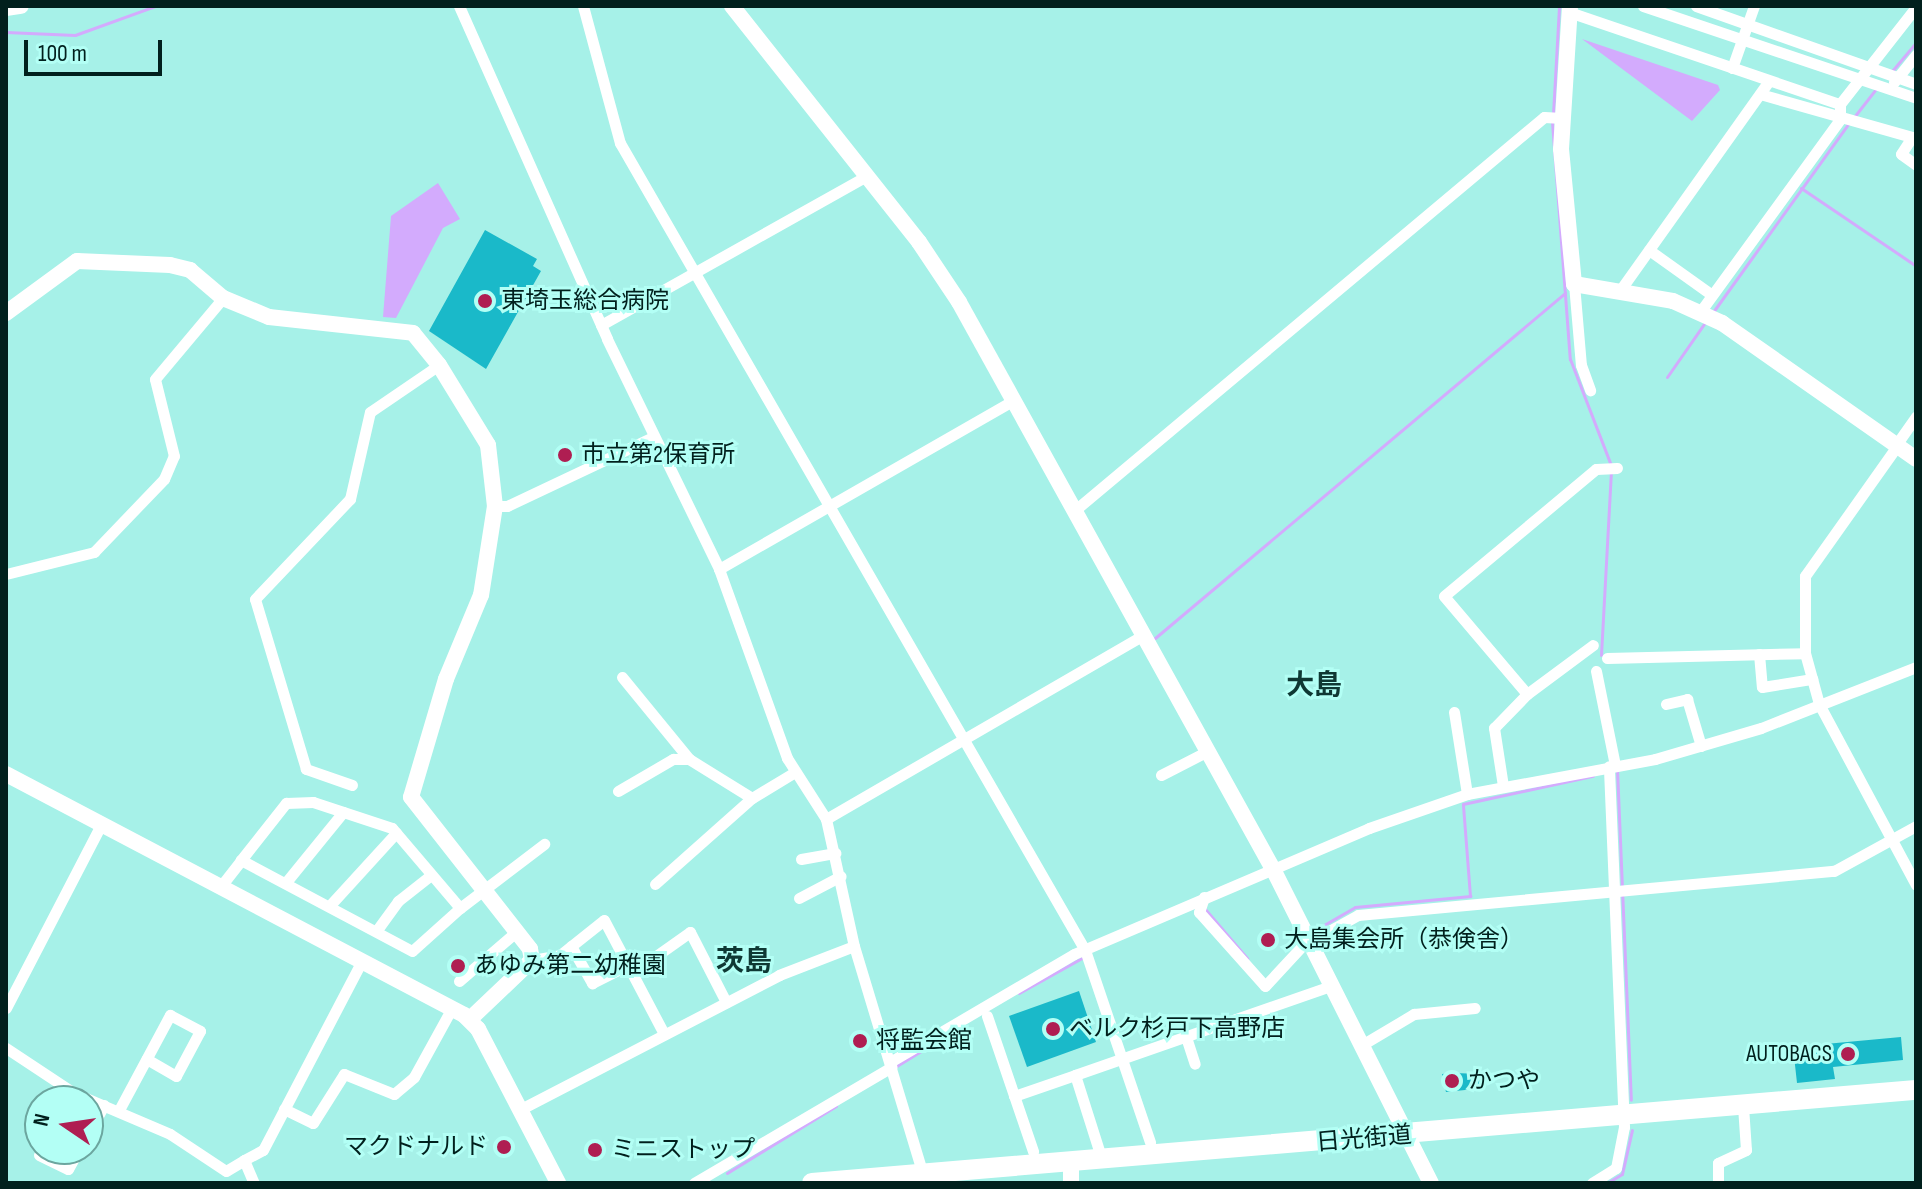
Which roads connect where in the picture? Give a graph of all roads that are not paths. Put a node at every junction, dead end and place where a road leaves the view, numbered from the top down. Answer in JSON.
{"nodes":[{"id":1,"x":21,"y":6,"type":"edge"},
{"id":2,"x":459,"y":6,"type":"edge"},
{"id":3,"x":583,"y":6,"type":"edge"},
{"id":4,"x":732,"y":6,"type":"edge"},
{"id":5,"x":1643,"y":6,"type":"edge"},
{"id":6,"x":1696,"y":6,"type":"edge"},
{"id":7,"x":1754,"y":6,"type":"edge"},
{"id":8,"x":1916,"y":7,"type":"edge"},
{"id":9,"x":6,"y":8,"type":"edge"},
{"id":10,"x":1569,"y":9,"type":"edge"},
{"id":11,"x":1747,"y":24,"type":"junction"},
{"id":12,"x":1742,"y":38,"type":"junction"},
{"id":13,"x":1916,"y":55,"type":"edge"},
{"id":14,"x":1868,"y":67,"type":"junction"},
{"id":15,"x":1732,"y":68,"type":"junction"},
{"id":16,"x":1897,"y":78,"type":"junction"},
{"id":17,"x":1858,"y":80,"type":"junction"},
{"id":18,"x":1768,"y":82,"type":"junction"},
{"id":19,"x":1916,"y":84,"type":"edge"},
{"id":20,"x":1889,"y":89,"type":"junction"},
{"id":21,"x":1760,"y":94,"type":"junction"},
{"id":22,"x":1916,"y":98,"type":"edge"},
{"id":23,"x":1840,"y":111,"type":"junction"},
{"id":24,"x":1562,"y":118,"type":"junction"},
{"id":25,"x":1915,"y":135,"type":"edge"},
{"id":26,"x":1916,"y":165,"type":"edge"},
{"id":27,"x":866,"y":176,"type":"junction"},
{"id":28,"x":1649,"y":250,"type":"junction"},
{"id":29,"x":695,"y":274,"type":"junction"},
{"id":30,"x":1574,"y":284,"type":"junction"},
{"id":31,"x":1621,"y":289,"type":"junction"},
{"id":32,"x":1712,"y":295,"type":"junction"},
{"id":33,"x":220,"y":302,"type":"junction"},
{"id":34,"x":1700,"y":312,"type":"junction"},
{"id":35,"x":6,"y":313,"type":"edge"},
{"id":36,"x":601,"y":325,"type":"junction"},
{"id":37,"x":433,"y":369,"type":"junction"},
{"id":38,"x":1590,"y":390,"type":"dead end"},
{"id":39,"x":1014,"y":400,"type":"junction"},
{"id":40,"x":1916,"y":416,"type":"edge"},
{"id":41,"x":653,"y":437,"type":"junction"},
{"id":42,"x":1896,"y":446,"type":"junction"},
{"id":43,"x":1916,"y":459,"type":"edge"},
{"id":44,"x":1617,"y":468,"type":"dead end"},
{"id":45,"x":828,"y":505,"type":"junction"},
{"id":46,"x":495,"y":506,"type":"junction"},
{"id":47,"x":1074,"y":511,"type":"junction"},
{"id":48,"x":719,"y":569,"type":"junction"},
{"id":49,"x":6,"y":574,"type":"edge"},
{"id":50,"x":1140,"y":637,"type":"junction"},
{"id":51,"x":1593,"y":645,"type":"dead end"},
{"id":52,"x":1805,"y":653,"type":"junction"},
{"id":53,"x":1759,"y":654,"type":"junction"},
{"id":54,"x":1607,"y":658,"type":"dead end"},
{"id":55,"x":1916,"y":667,"type":"edge"},
{"id":56,"x":1596,"y":671,"type":"dead end"},
{"id":57,"x":622,"y":677,"type":"dead end"},
{"id":58,"x":1812,"y":679,"type":"junction"},
{"id":59,"x":1527,"y":694,"type":"junction"},
{"id":60,"x":1666,"y":704,"type":"dead end"},
{"id":61,"x":1819,"y":704,"type":"junction"},
{"id":62,"x":1454,"y":712,"type":"dead end"},
{"id":63,"x":964,"y":740,"type":"junction"},
{"id":64,"x":1701,"y":746,"type":"junction"},
{"id":65,"x":1204,"y":753,"type":"junction"},
{"id":66,"x":689,"y":759,"type":"junction"},
{"id":67,"x":1612,"y":765,"type":"junction"},
{"id":68,"x":795,"y":772,"type":"junction"},
{"id":69,"x":6,"y":774,"type":"edge"},
{"id":70,"x":1161,"y":775,"type":"dead end"},
{"id":71,"x":352,"y":785,"type":"dead end"},
{"id":72,"x":1503,"y":786,"type":"junction"},
{"id":73,"x":618,"y":791,"type":"dead end"},
{"id":74,"x":1467,"y":794,"type":"junction"},
{"id":75,"x":752,"y":798,"type":"junction"},
{"id":76,"x":343,"y":812,"type":"junction"},
{"id":77,"x":826,"y":819,"type":"junction"},
{"id":78,"x":101,"y":825,"type":"junction"},
{"id":79,"x":1916,"y":826,"type":"edge"},
{"id":80,"x":396,"y":833,"type":"junction"},
{"id":81,"x":1891,"y":839,"type":"junction"},
{"id":82,"x":544,"y":844,"type":"dead end"},
{"id":83,"x":835,"y":853,"type":"junction"},
{"id":84,"x":801,"y":859,"type":"dead end"},
{"id":85,"x":241,"y":860,"type":"junction"},
{"id":86,"x":1274,"y":871,"type":"junction"},
{"id":87,"x":431,"y":875,"type":"junction"},
{"id":88,"x":841,"y":876,"type":"junction"},
{"id":89,"x":287,"y":881,"type":"junction"},
{"id":90,"x":655,"y":884,"type":"dead end"},
{"id":91,"x":1916,"y":885,"type":"edge"},
{"id":92,"x":221,"y":886,"type":"junction"},
{"id":93,"x":1615,"y":890,"type":"junction"},
{"id":94,"x":485,"y":891,"type":"junction"},
{"id":95,"x":1204,"y":897,"type":"junction"},
{"id":96,"x":799,"y":898,"type":"dead end"},
{"id":97,"x":332,"y":903,"type":"junction"},
{"id":98,"x":460,"y":908,"type":"junction"},
{"id":99,"x":377,"y":930,"type":"junction"},
{"id":100,"x":516,"y":932,"type":"junction"},
{"id":101,"x":1310,"y":941,"type":"junction"},
{"id":102,"x":571,"y":946,"type":"junction"},
{"id":103,"x":854,"y":946,"type":"junction"},
{"id":104,"x":1085,"y":950,"type":"junction"},
{"id":105,"x":532,"y":960,"type":"junction"},
{"id":106,"x":362,"y":961,"type":"junction"},
{"id":107,"x":630,"y":969,"type":"junction"},
{"id":108,"x":459,"y":981,"type":"dead end"},
{"id":109,"x":1331,"y":986,"type":"junction"},
{"id":110,"x":726,"y":1002,"type":"junction"},
{"id":111,"x":6,"y":1008,"type":"edge"},
{"id":112,"x":452,"y":1008,"type":"junction"},
{"id":113,"x":1475,"y":1008,"type":"dead end"},
{"id":114,"x":987,"y":1016,"type":"dead end"},
{"id":115,"x":470,"y":1019,"type":"junction"},
{"id":116,"x":664,"y":1034,"type":"junction"},
{"id":117,"x":1186,"y":1037,"type":"junction"},
{"id":118,"x":1360,"y":1046,"type":"junction"},
{"id":119,"x":7,"y":1051,"type":"edge"},
{"id":120,"x":147,"y":1059,"type":"junction"},
{"id":121,"x":1122,"y":1060,"type":"junction"},
{"id":122,"x":891,"y":1064,"type":"junction"},
{"id":123,"x":1195,"y":1064,"type":"dead end"},
{"id":124,"x":1075,"y":1075,"type":"junction"},
{"id":125,"x":61,"y":1085,"type":"edge"},
{"id":126,"x":1916,"y":1090,"type":"edge"},
{"id":127,"x":1014,"y":1096,"type":"junction"},
{"id":128,"x":104,"y":1105,"type":"edge"},
{"id":129,"x":1743,"y":1106,"type":"junction"},
{"id":130,"x":284,"y":1109,"type":"junction"},
{"id":131,"x":521,"y":1109,"type":"junction"},
{"id":132,"x":119,"y":1110,"type":"junction"},
{"id":133,"x":1624,"y":1115,"type":"junction"},
{"id":134,"x":1403,"y":1135,"type":"junction"},
{"id":135,"x":1150,"y":1142,"type":"dead end"},
{"id":136,"x":1033,"y":1151,"type":"dead end"},
{"id":137,"x":244,"y":1160,"type":"junction"},
{"id":138,"x":1102,"y":1161,"type":"junction"},
{"id":139,"x":1071,"y":1173,"type":"edge"},
{"id":140,"x":923,"y":1174,"type":"junction"},
{"id":141,"x":254,"y":1183,"type":"edge"},
{"id":142,"x":558,"y":1183,"type":"edge"},
{"id":143,"x":694,"y":1183,"type":"edge"},
{"id":144,"x":812,"y":1183,"type":"edge"},
{"id":145,"x":1431,"y":1183,"type":"edge"},
{"id":146,"x":1592,"y":1183,"type":"edge"},
{"id":147,"x":1718,"y":1183,"type":"edge"}],
"edges":[{"from":1,"to":9,"type":"street"},
{"from":2,"to":36,"type":"street"},
{"from":3,"to":29,"type":"street"},
{"from":4,"to":27,"type":"street"},
{"from":5,"to":12,"type":"street"},
{"from":6,"to":11,"type":"street"},
{"from":7,"to":11,"type":"street"},
{"from":8,"to":14,"type":"street"},
{"from":10,"to":15,"type":"street"},
{"from":10,"to":24,"type":"street"},
{"from":11,"to":12,"type":"street"},
{"from":11,"to":14,"type":"street"},
{"from":12,"to":15,"type":"street"},
{"from":12,"to":17,"type":"street"},
{"from":13,"to":16,"type":"street"},
{"from":14,"to":16,"type":"street"},
{"from":14,"to":17,"type":"street"},
{"from":15,"to":18,"type":"street"},
{"from":16,"to":19,"type":"street"},
{"from":16,"to":20,"type":"street"},
{"from":17,"to":20,"type":"street"},
{"from":17,"to":23,"type":"street"},
{"from":18,"to":21,"type":"street"},
{"from":18,"to":23,"type":"street"},
{"from":20,"to":22,"type":"street"},
{"from":21,"to":23,"type":"street"},
{"from":21,"to":28,"type":"street"},
{"from":23,"to":25,"type":"street"},
{"from":23,"to":32,"type":"street"},
{"from":24,"to":30,"type":"street"},
{"from":24,"to":47,"type":"street"},
{"from":25,"to":26,"type":"street"},
{"from":27,"to":29,"type":"street"},
{"from":27,"to":39,"type":"street"},
{"from":28,"to":31,"type":"street"},
{"from":28,"to":32,"type":"street"},
{"from":29,"to":36,"type":"street"},
{"from":29,"to":45,"type":"street"},
{"from":30,"to":31,"type":"street"},
{"from":30,"to":38,"type":"street"},
{"from":31,"to":34,"type":"street"},
{"from":32,"to":34,"type":"street"},
{"from":33,"to":35,"type":"street"},
{"from":33,"to":37,"type":"street"},
{"from":33,"to":49,"type":"street"},
{"from":34,"to":42,"type":"street"},
{"from":36,"to":41,"type":"street"},
{"from":37,"to":46,"type":"street"},
{"from":37,"to":71,"type":"street"},
{"from":39,"to":45,"type":"street"},
{"from":39,"to":47,"type":"street"},
{"from":40,"to":42,"type":"street"},
{"from":41,"to":46,"type":"street"},
{"from":41,"to":48,"type":"street"},
{"from":42,"to":43,"type":"street"},
{"from":42,"to":52,"type":"street"},
{"from":44,"to":59,"type":"street"},
{"from":45,"to":48,"type":"street"},
{"from":45,"to":63,"type":"street"},
{"from":46,"to":94,"type":"street"},
{"from":47,"to":50,"type":"street"},
{"from":48,"to":68,"type":"street"},
{"from":50,"to":63,"type":"street"},
{"from":50,"to":65,"type":"street"},
{"from":51,"to":59,"type":"street"},
{"from":52,"to":53,"type":"street"},
{"from":52,"to":58,"type":"street"},
{"from":53,"to":54,"type":"street"},
{"from":53,"to":58,"type":"street"},
{"from":55,"to":61,"type":"street"},
{"from":56,"to":67,"type":"street"},
{"from":57,"to":66,"type":"street"},
{"from":58,"to":61,"type":"street"},
{"from":59,"to":72,"type":"street"},
{"from":60,"to":64,"type":"street"},
{"from":61,"to":64,"type":"street"},
{"from":61,"to":81,"type":"street"},
{"from":62,"to":74,"type":"street"},
{"from":63,"to":77,"type":"street"},
{"from":63,"to":104,"type":"street"},
{"from":64,"to":67,"type":"street"},
{"from":65,"to":70,"type":"street"},
{"from":65,"to":86,"type":"street"},
{"from":66,"to":73,"type":"street"},
{"from":66,"to":75,"type":"street"},
{"from":67,"to":72,"type":"street"},
{"from":67,"to":93,"type":"street"},
{"from":68,"to":75,"type":"street"},
{"from":68,"to":77,"type":"street"},
{"from":69,"to":78,"type":"street"},
{"from":72,"to":74,"type":"street"},
{"from":74,"to":86,"type":"street"},
{"from":75,"to":90,"type":"street"},
{"from":76,"to":80,"type":"street"},
{"from":76,"to":85,"type":"street"},
{"from":76,"to":89,"type":"street"},
{"from":77,"to":83,"type":"street"},
{"from":78,"to":92,"type":"street"},
{"from":78,"to":111,"type":"street"},
{"from":79,"to":81,"type":"street"},
{"from":80,"to":87,"type":"street"},
{"from":80,"to":97,"type":"street"},
{"from":81,"to":91,"type":"street"},
{"from":81,"to":93,"type":"street"},
{"from":82,"to":94,"type":"street"},
{"from":83,"to":84,"type":"street"},
{"from":83,"to":88,"type":"street"},
{"from":85,"to":89,"type":"street"},
{"from":85,"to":92,"type":"street"},
{"from":86,"to":95,"type":"street"},
{"from":86,"to":101,"type":"street"},
{"from":87,"to":98,"type":"street"},
{"from":87,"to":99,"type":"street"},
{"from":88,"to":96,"type":"street"},
{"from":88,"to":103,"type":"street"},
{"from":89,"to":97,"type":"street"},
{"from":92,"to":106,"type":"street"},
{"from":93,"to":101,"type":"street"},
{"from":93,"to":133,"type":"street"},
{"from":94,"to":98,"type":"street"},
{"from":94,"to":100,"type":"street"},
{"from":95,"to":101,"type":"street"},
{"from":95,"to":104,"type":"street"},
{"from":97,"to":99,"type":"street"},
{"from":98,"to":99,"type":"street"},
{"from":100,"to":105,"type":"street"},
{"from":100,"to":108,"type":"street"},
{"from":101,"to":109,"type":"street"},
{"from":102,"to":105,"type":"street"},
{"from":102,"to":107,"type":"street"},
{"from":102,"to":107,"type":"street"},
{"from":103,"to":110,"type":"street"},
{"from":103,"to":122,"type":"street"},
{"from":104,"to":121,"type":"street"},
{"from":104,"to":122,"type":"street"},
{"from":105,"to":115,"type":"street"},
{"from":106,"to":112,"type":"street"},
{"from":106,"to":130,"type":"street"},
{"from":107,"to":110,"type":"street"},
{"from":107,"to":116,"type":"street"},
{"from":109,"to":117,"type":"street"},
{"from":109,"to":118,"type":"street"},
{"from":110,"to":116,"type":"street"},
{"from":112,"to":115,"type":"street"},
{"from":112,"to":130,"type":"street"},
{"from":113,"to":118,"type":"street"},
{"from":114,"to":127,"type":"street"},
{"from":115,"to":131,"type":"street"},
{"from":116,"to":131,"type":"street"},
{"from":117,"to":121,"type":"street"},
{"from":117,"to":123,"type":"street"},
{"from":118,"to":134,"type":"street"},
{"from":119,"to":125,"type":"street"},
{"from":120,"to":120,"type":"street"},
{"from":120,"to":132,"type":"street"},
{"from":121,"to":124,"type":"street"},
{"from":121,"to":135,"type":"street"},
{"from":122,"to":140,"type":"street"},
{"from":122,"to":143,"type":"street"},
{"from":124,"to":127,"type":"street"},
{"from":124,"to":138,"type":"street"},
{"from":126,"to":129,"type":"highway","name":"日光街道"},
{"from":127,"to":136,"type":"street"},
{"from":128,"to":132,"type":"street"},
{"from":129,"to":133,"type":"highway","name":"日光街道"},
{"from":129,"to":147,"type":"street"},
{"from":130,"to":137,"type":"street"},
{"from":131,"to":142,"type":"street"},
{"from":132,"to":137,"type":"street"},
{"from":133,"to":134,"type":"highway","name":"日光街道"},
{"from":133,"to":146,"type":"street"},
{"from":134,"to":138,"type":"highway","name":"日光街道"},
{"from":134,"to":145,"type":"street"},
{"from":137,"to":141,"type":"street"},
{"from":138,"to":139,"type":"highway","name":"日光街道"},
{"from":139,"to":140,"type":"highway","name":"日光街道"},
{"from":140,"to":144,"type":"highway","name":"日光街道"}]}
